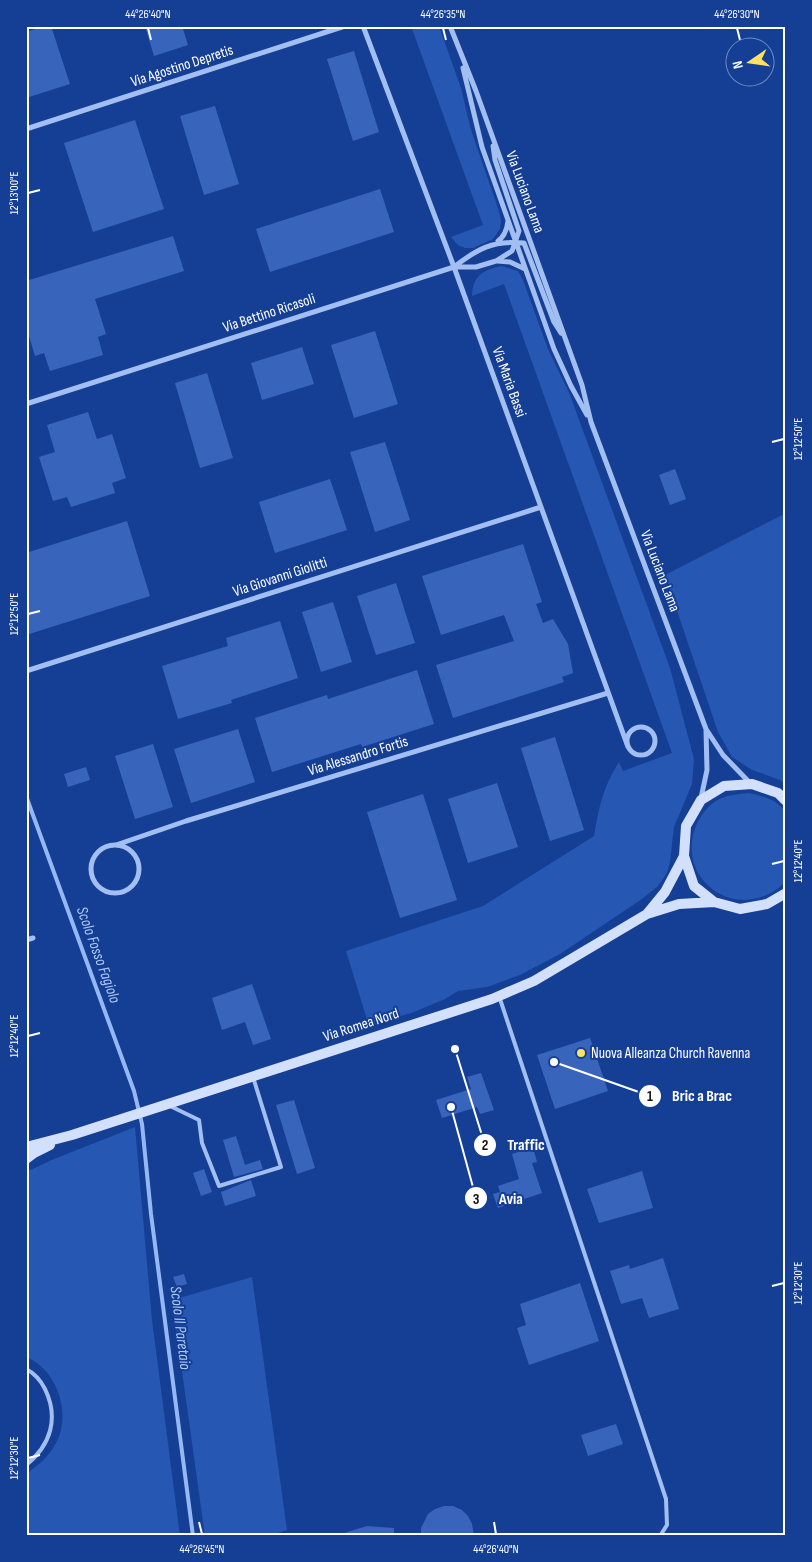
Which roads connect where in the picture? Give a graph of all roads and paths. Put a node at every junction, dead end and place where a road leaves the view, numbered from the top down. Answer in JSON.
{"nodes":[{"id":1,"x":345,"y":26,"type":"edge"},
{"id":2,"x":363,"y":26,"type":"edge"},
{"id":3,"x":450,"y":26,"type":"edge"},
{"id":4,"x":461,"y":58,"type":"junction"},
{"id":5,"x":26,"y":129,"type":"edge"},
{"id":6,"x":493,"y":137,"type":"junction"},
{"id":7,"x":508,"y":220,"type":"junction"},
{"id":8,"x":516,"y":242,"type":"junction"},
{"id":9,"x":491,"y":245,"type":"junction"},
{"id":10,"x":496,"y":261,"type":"junction"},
{"id":11,"x":454,"y":267,"type":"junction"},
{"id":12,"x":525,"y":269,"type":"junction"},
{"id":13,"x":565,"y":339,"type":"junction"},
{"id":14,"x":26,"y":404,"type":"edge"},
{"id":15,"x":591,"y":422,"type":"junction"},
{"id":16,"x":541,"y":507,"type":"junction"},
{"id":17,"x":26,"y":671,"type":"edge"},
{"id":18,"x":608,"y":693,"type":"junction"},
{"id":19,"x":706,"y":729,"type":"junction"},
{"id":20,"x":628,"y":747,"type":"junction"},
{"id":21,"x":752,"y":784,"type":"junction"},
{"id":22,"x":701,"y":800,"type":"junction"},
{"id":23,"x":786,"y":801,"type":"edge"},
{"id":24,"x":116,"y":845,"type":"junction"},
{"id":25,"x":684,"y":856,"type":"junction"},
{"id":26,"x":786,"y":894,"type":"edge"},
{"id":27,"x":714,"y":902,"type":"junction"},
{"id":28,"x":647,"y":914,"type":"junction"},
{"id":29,"x":33,"y":938,"type":"dead end"},
{"id":30,"x":26,"y":940,"type":"edge"},
{"id":31,"x":499,"y":996,"type":"junction"},
{"id":32,"x":252,"y":1076,"type":"junction"},
{"id":33,"x":166,"y":1104,"type":"junction"},
{"id":34,"x":72,"y":1135,"type":"junction"},
{"id":35,"x":26,"y":1147,"type":"edge"},
{"id":36,"x":26,"y":1159,"type":"edge"},
{"id":37,"x":26,"y":1369,"type":"edge"},
{"id":38,"x":26,"y":1465,"type":"edge"},
{"id":39,"x":660,"y":1536,"type":"edge"}],
"edges":[{"from":1,"to":5,"type":"street","name":"Via Agostino Depretis"},
{"from":2,"to":11,"type":"street","name":"Via Maria Bassi"},
{"from":3,"to":4,"type":"street","name":"Via Luciano Lama"},
{"from":4,"to":6,"type":"street","name":"Via Luciano Lama"},
{"from":4,"to":7,"type":"street","name":"Via Luciano Lama"},
{"from":6,"to":8,"type":"street","name":"Via Luciano Lama"},
{"from":6,"to":13,"type":"street","name":"Via Luciano Lama"},
{"from":7,"to":8,"type":"street","name":"Via Luciano Lama"},
{"from":7,"to":9,"type":"street"},
{"from":8,"to":9,"type":"street","name":"Via Bettino Ricasoli"},
{"from":8,"to":10,"type":"street"},
{"from":8,"to":12,"type":"street","name":"Via Luciano Lama"},
{"from":8,"to":13,"type":"street","name":"Via Luciano Lama"},
{"from":9,"to":11,"type":"street","name":"Via Bettino Ricasoli"},
{"from":10,"to":11,"type":"street"},
{"from":10,"to":12,"type":"street"},
{"from":11,"to":14,"type":"street","name":"Via Bettino Ricasoli"},
{"from":11,"to":16,"type":"street","name":"Via Maria Bassi"},
{"from":12,"to":15,"type":"street","name":"Via Luciano Lama"},
{"from":13,"to":15,"type":"street","name":"Via Luciano Lama"},
{"from":15,"to":19,"type":"street","name":"Via Luciano Lama"},
{"from":16,"to":17,"type":"street","name":"Via Giovanni Giolitti"},
{"from":16,"to":18,"type":"street","name":"Via Maria Bassi"},
{"from":18,"to":20,"type":"street","name":"Via Maria Bassi"},
{"from":18,"to":24,"type":"street","name":"Via Alessandro Fortis"},
{"from":19,"to":21,"type":"street","name":"Via Luciano Lama"},
{"from":19,"to":22,"type":"street","name":"Via Luciano Lama"},
{"from":20,"to":20,"type":"street"},
{"from":21,"to":22,"type":"main road"},
{"from":21,"to":23,"type":"main road"},
{"from":22,"to":25,"type":"main road"},
{"from":24,"to":24,"type":"street","name":"Via Alessandro Fortis"},
{"from":25,"to":27,"type":"main road"},
{"from":25,"to":28,"type":"main road","name":"Via Romea Nord"},
{"from":26,"to":27,"type":"main road"},
{"from":27,"to":28,"type":"main road","name":"Via Romea Nord"},
{"from":28,"to":31,"type":"main road","name":"Via Romea Nord"},
{"from":29,"to":30,"type":"street"},
{"from":31,"to":32,"type":"main road","name":"Via Romea Nord"},
{"from":31,"to":39,"type":"lane"},
{"from":32,"to":33,"type":"main road","name":"Via Romea Nord"},
{"from":32,"to":33,"type":"lane"},
{"from":33,"to":34,"type":"main road","name":"Via Romea Nord"},
{"from":34,"to":35,"type":"main road","name":"Via Romea Nord"},
{"from":34,"to":36,"type":"main road","name":"Via Romea Nord"},
{"from":37,"to":38,"type":"lane"}]}
